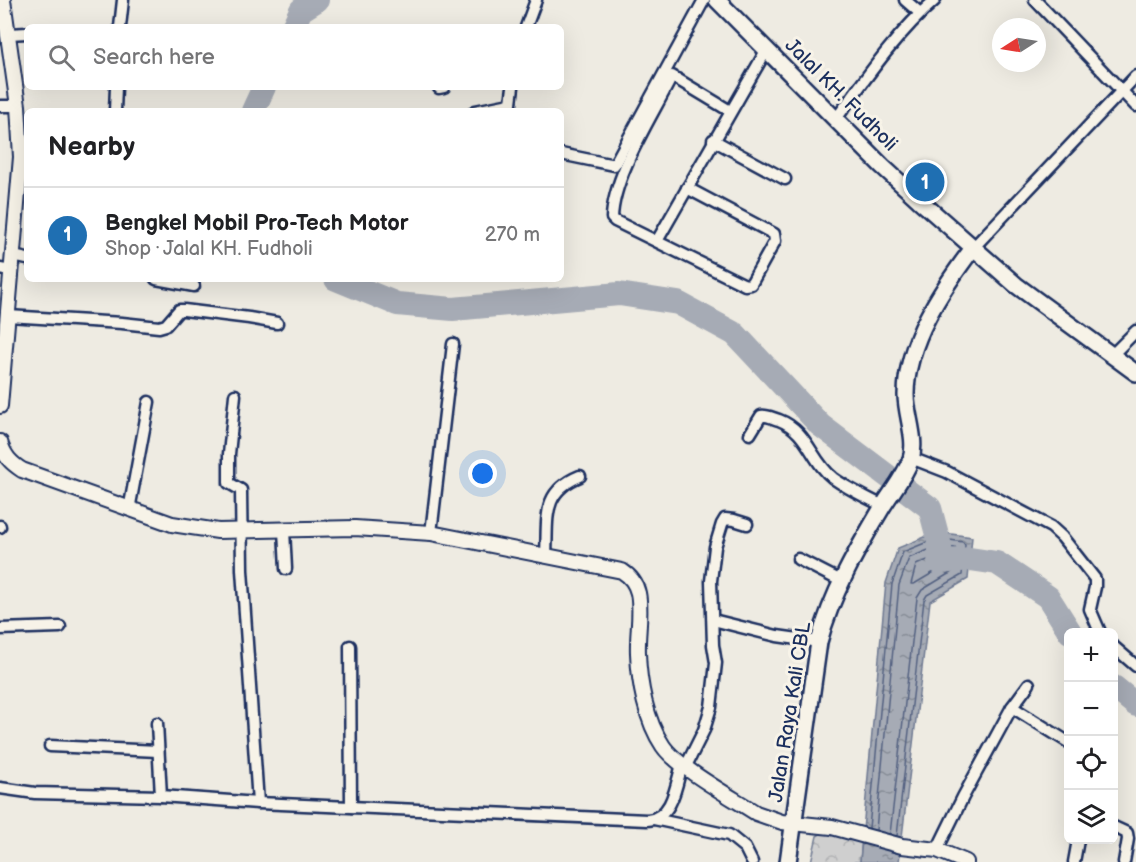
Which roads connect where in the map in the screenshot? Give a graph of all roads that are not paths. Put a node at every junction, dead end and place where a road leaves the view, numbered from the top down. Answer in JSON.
{"nodes":[{"id":1,"x":3,"y":0,"type":"edge"},
{"id":2,"x":123,"y":0,"type":"edge"},
{"id":3,"x":536,"y":0,"type":"edge"},
{"id":4,"x":704,"y":0,"type":"edge"},
{"id":5,"x":717,"y":0,"type":"edge"},
{"id":6,"x":905,"y":0,"type":"edge"},
{"id":7,"x":935,"y":0,"type":"edge"},
{"id":8,"x":1035,"y":0,"type":"edge"},
{"id":9,"x":920,"y":13,"type":"junction"},
{"id":10,"x":120,"y":24,"type":"edge"},
{"id":11,"x":527,"y":24,"type":"edge"},
{"id":12,"x":24,"y":33,"type":"edge"},
{"id":13,"x":9,"y":34,"type":"junction"},
{"id":14,"x":767,"y":49,"type":"junction"},
{"id":15,"x":1136,"y":76,"type":"edge"},
{"id":16,"x":117,"y":90,"type":"edge"},
{"id":17,"x":513,"y":90,"type":"edge"},
{"id":18,"x":1121,"y":90,"type":"junction"},
{"id":19,"x":0,"y":106,"type":"edge"},
{"id":20,"x":18,"y":106,"type":"junction"},
{"id":21,"x":1136,"y":106,"type":"edge"},
{"id":22,"x":115,"y":108,"type":"edge"},
{"id":23,"x":510,"y":108,"type":"edge"},
{"id":24,"x":730,"y":111,"type":"junction"},
{"id":25,"x":836,"y":119,"type":"junction"},
{"id":26,"x":713,"y":140,"type":"junction"},
{"id":27,"x":564,"y":155,"type":"edge"},
{"id":28,"x":785,"y":179,"type":"dead end"},
{"id":29,"x":687,"y":188,"type":"junction"},
{"id":30,"x":23,"y":195,"type":"edge"},
{"id":31,"x":657,"y":241,"type":"junction"},
{"id":32,"x":973,"y":248,"type":"junction"},
{"id":33,"x":13,"y":264,"type":"edge"},
{"id":34,"x":172,"y":282,"type":"edge"},
{"id":35,"x":194,"y":286,"type":"dead end"},
{"id":36,"x":8,"y":315,"type":"junction"},
{"id":37,"x":277,"y":323,"type":"dead end"},
{"id":38,"x":1136,"y":331,"type":"edge"},
{"id":39,"x":453,"y":344,"type":"dead end"},
{"id":40,"x":1113,"y":354,"type":"junction"},
{"id":41,"x":1136,"y":373,"type":"edge"},
{"id":42,"x":235,"y":395,"type":"dead end"},
{"id":43,"x":149,"y":402,"type":"dead end"},
{"id":44,"x":0,"y":406,"type":"edge"},
{"id":45,"x":750,"y":434,"type":"dead end"},
{"id":46,"x":0,"y":442,"type":"edge"},
{"id":47,"x":910,"y":460,"type":"junction"},
{"id":48,"x":6,"y":464,"type":"edge"},
{"id":49,"x":580,"y":476,"type":"dead end"},
{"id":50,"x":883,"y":506,"type":"junction"},
{"id":51,"x":129,"y":510,"type":"junction"},
{"id":52,"x":747,"y":524,"type":"dead end"},
{"id":53,"x":284,"y":530,"type":"junction"},
{"id":54,"x":242,"y":531,"type":"junction"},
{"id":55,"x":431,"y":533,"type":"junction"},
{"id":56,"x":546,"y":555,"type":"junction"},
{"id":57,"x":798,"y":559,"type":"dead end"},
{"id":58,"x":286,"y":569,"type":"dead end"},
{"id":59,"x":843,"y":582,"type":"junction"},
{"id":60,"x":713,"y":620,"type":"junction"},
{"id":61,"x":60,"y":627,"type":"dead end"},
{"id":62,"x":1098,"y":628,"type":"edge"},
{"id":63,"x":0,"y":629,"type":"edge"},
{"id":64,"x":819,"y":642,"type":"junction"},
{"id":65,"x":350,"y":646,"type":"dead end"},
{"id":66,"x":1118,"y":651,"type":"edge"},
{"id":67,"x":1136,"y":666,"type":"edge"},
{"id":68,"x":1029,"y":684,"type":"dead end"},
{"id":69,"x":1012,"y":707,"type":"junction"},
{"id":70,"x":157,"y":723,"type":"dead end"},
{"id":71,"x":1064,"y":740,"type":"edge"},
{"id":72,"x":50,"y":746,"type":"dead end"},
{"id":73,"x":158,"y":751,"type":"junction"},
{"id":74,"x":684,"y":765,"type":"junction"},
{"id":75,"x":0,"y":788,"type":"edge"},
{"id":76,"x":161,"y":796,"type":"junction"},
{"id":77,"x":258,"y":803,"type":"junction"},
{"id":78,"x":351,"y":807,"type":"junction"},
{"id":79,"x":654,"y":819,"type":"junction"},
{"id":80,"x":793,"y":823,"type":"junction"},
{"id":81,"x":1118,"y":829,"type":"edge"},
{"id":82,"x":1077,"y":844,"type":"edge"},
{"id":83,"x":937,"y":850,"type":"junction"},
{"id":84,"x":752,"y":862,"type":"edge"},
{"id":85,"x":788,"y":862,"type":"edge"},
{"id":86,"x":966,"y":862,"type":"edge"},
{"id":87,"x":1074,"y":862,"type":"edge"},
{"id":88,"x":1124,"y":862,"type":"edge"}],
"edges":[{"from":1,"to":13,"type":"street"},
{"from":2,"to":10,"type":"street"},
{"from":3,"to":11,"type":"street"},
{"from":4,"to":27,"type":"street"},
{"from":5,"to":14,"type":"main road","name":"Jalal KH. Fudholi"},
{"from":6,"to":9,"type":"street"},
{"from":7,"to":9,"type":"street"},
{"from":8,"to":18,"type":"street"},
{"from":9,"to":25,"type":"street"},
{"from":12,"to":13,"type":"street"},
{"from":13,"to":20,"type":"street"},
{"from":14,"to":24,"type":"street"},
{"from":14,"to":25,"type":"main road","name":"Jalal KH. Fudholi"},
{"from":15,"to":18,"type":"street"},
{"from":16,"to":22,"type":"street"},
{"from":17,"to":23,"type":"street"},
{"from":18,"to":21,"type":"street"},
{"from":18,"to":32,"type":"street"},
{"from":19,"to":20,"type":"street"},
{"from":20,"to":30,"type":"street"},
{"from":24,"to":26,"type":"street"},
{"from":24,"to":31,"type":"street"},
{"from":25,"to":32,"type":"main road","name":"Jalal KH. Fudholi"},
{"from":26,"to":28,"type":"street"},
{"from":26,"to":29,"type":"street"},
{"from":29,"to":31,"type":"street"},
{"from":29,"to":31,"type":"street"},
{"from":30,"to":33,"type":"street"},
{"from":32,"to":40,"type":"main road","name":"Jalal KH. Fudholi"},
{"from":32,"to":47,"type":"main road"},
{"from":33,"to":36,"type":"street"},
{"from":34,"to":35,"type":"street"},
{"from":36,"to":37,"type":"street"},
{"from":36,"to":44,"type":"street"},
{"from":38,"to":40,"type":"street"},
{"from":39,"to":55,"type":"street"},
{"from":40,"to":41,"type":"main road","name":"Jalal KH. Fudholi"},
{"from":42,"to":54,"type":"street"},
{"from":43,"to":51,"type":"street"},
{"from":45,"to":50,"type":"street"},
{"from":46,"to":48,"type":"street"},
{"from":47,"to":50,"type":"main road","name":"Jalan Raya Kali CBL"},
{"from":47,"to":62,"type":"street"},
{"from":48,"to":51,"type":"street"},
{"from":49,"to":56,"type":"street"},
{"from":50,"to":59,"type":"main road","name":"Jalan Raya Kali CBL"},
{"from":51,"to":54,"type":"street"},
{"from":52,"to":60,"type":"street"},
{"from":53,"to":54,"type":"street"},
{"from":53,"to":55,"type":"street"},
{"from":53,"to":58,"type":"street"},
{"from":54,"to":77,"type":"street"},
{"from":55,"to":56,"type":"street"},
{"from":56,"to":74,"type":"street"},
{"from":57,"to":59,"type":"street"},
{"from":59,"to":64,"type":"main road","name":"Jalan Raya Kali CBL"},
{"from":60,"to":64,"type":"street"},
{"from":60,"to":74,"type":"street"},
{"from":61,"to":63,"type":"street"},
{"from":64,"to":80,"type":"main road","name":"Jalan Raya Kali CBL"},
{"from":65,"to":78,"type":"street"},
{"from":66,"to":67,"type":"street"},
{"from":68,"to":69,"type":"street"},
{"from":69,"to":71,"type":"street"},
{"from":69,"to":83,"type":"street"},
{"from":70,"to":73,"type":"street"},
{"from":72,"to":73,"type":"street"},
{"from":73,"to":76,"type":"street"},
{"from":74,"to":79,"type":"street"},
{"from":74,"to":80,"type":"street"},
{"from":75,"to":76,"type":"street"},
{"from":76,"to":77,"type":"street"},
{"from":77,"to":78,"type":"street"},
{"from":78,"to":79,"type":"street"},
{"from":79,"to":84,"type":"street"},
{"from":80,"to":83,"type":"street"},
{"from":80,"to":85,"type":"main road","name":"Jalan Raya Kali CBL"},
{"from":81,"to":88,"type":"street"},
{"from":82,"to":87,"type":"street"},
{"from":83,"to":86,"type":"street"}]}
